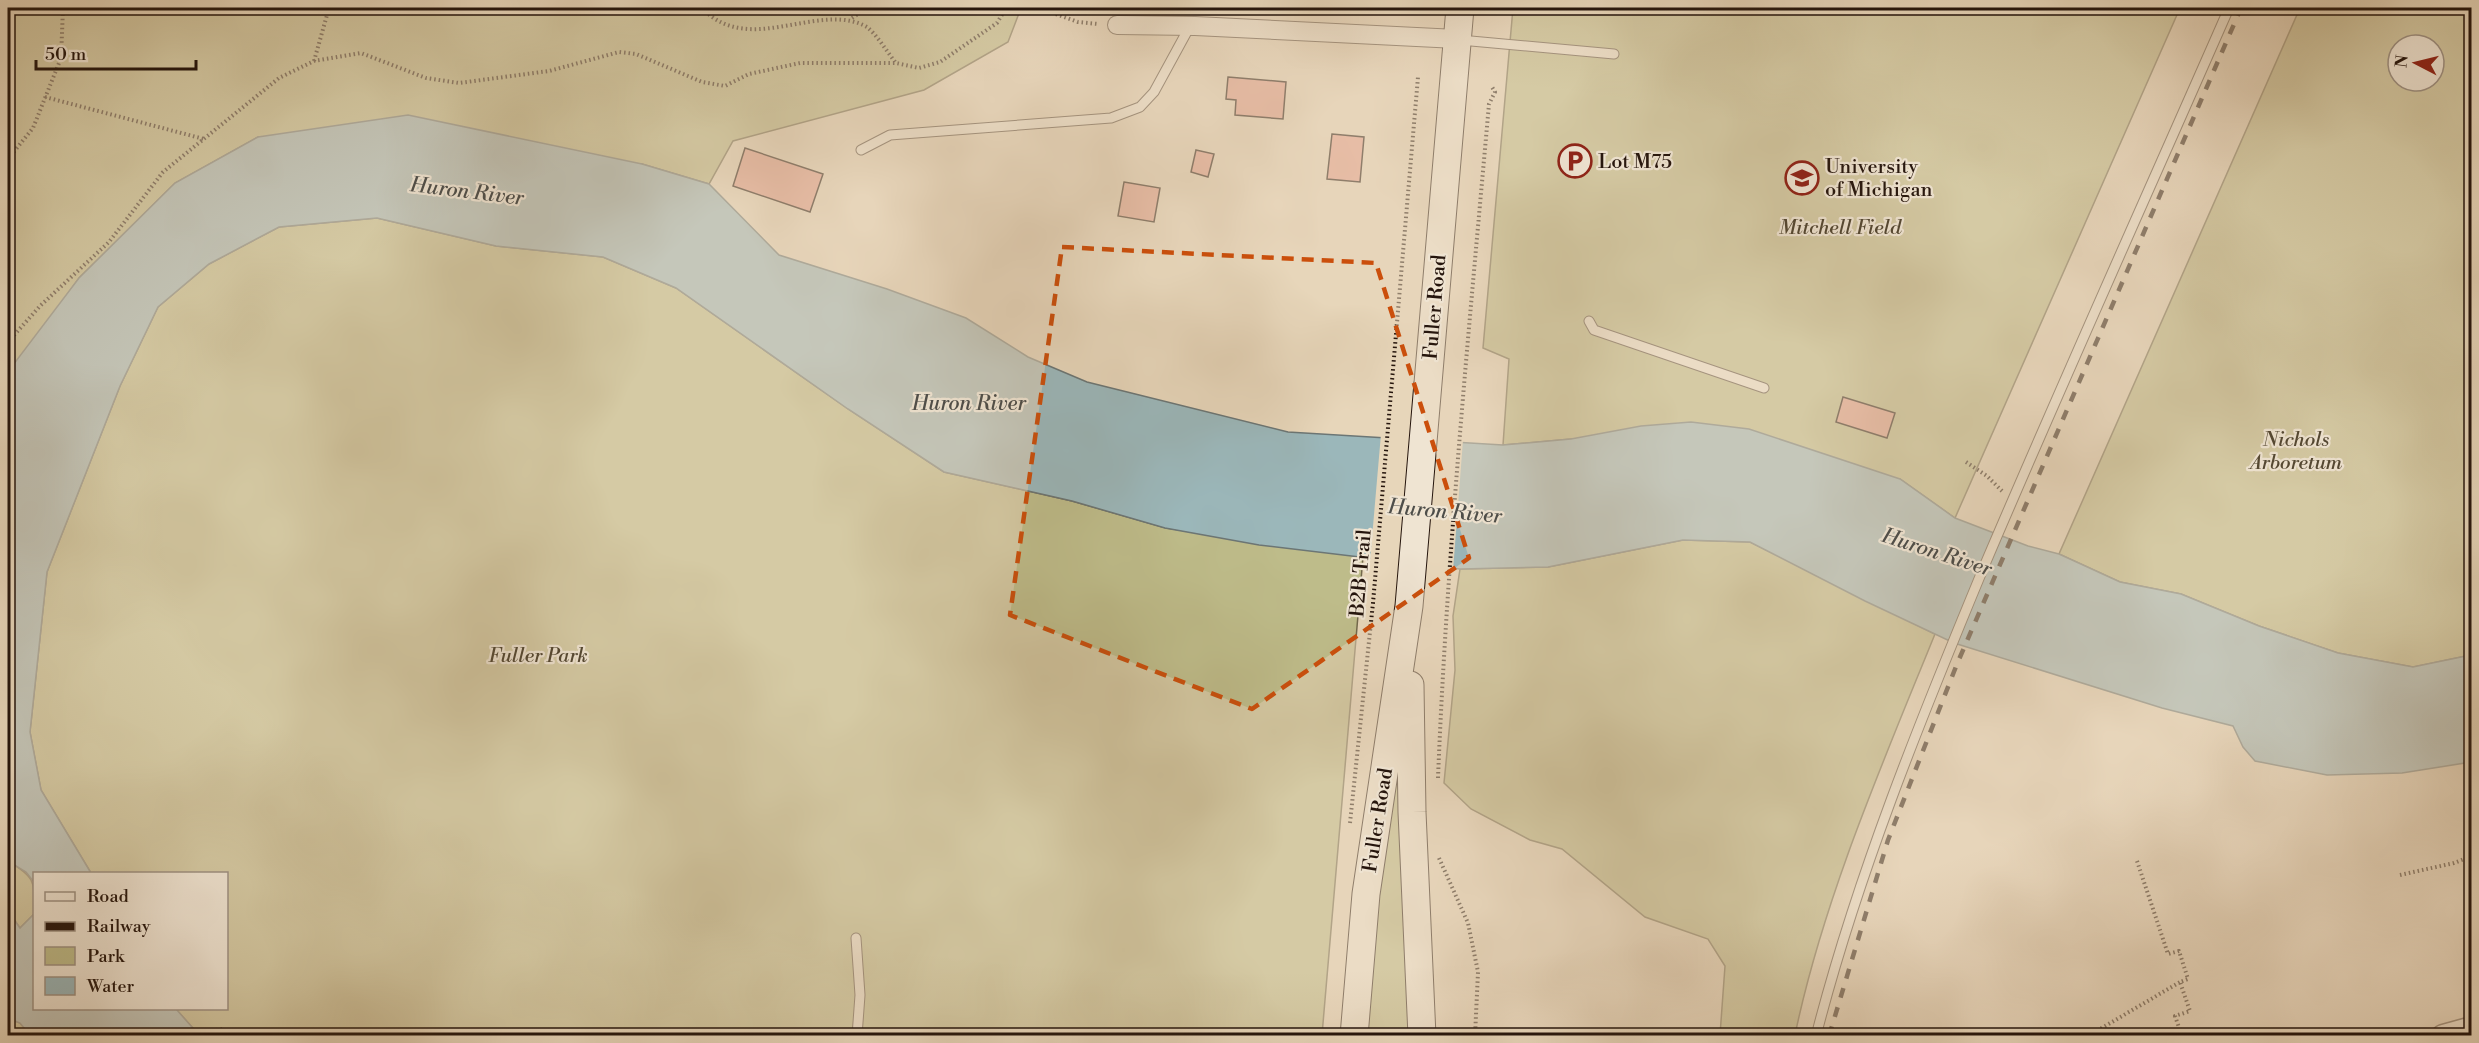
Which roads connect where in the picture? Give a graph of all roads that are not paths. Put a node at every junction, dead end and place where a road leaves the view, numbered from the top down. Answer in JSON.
{"nodes":[{"id":1,"x":1460,"y":8,"type":"edge"},
{"id":2,"x":2229,"y":8,"type":"edge"},
{"id":3,"x":1117,"y":25,"type":"road end"},
{"id":4,"x":1190,"y":26,"type":"junction"},
{"id":5,"x":1457,"y":39,"type":"junction"},
{"id":6,"x":1614,"y":54,"type":"dead end"},
{"id":7,"x":861,"y":150,"type":"dead end"},
{"id":8,"x":1589,"y":321,"type":"dead end"},
{"id":9,"x":1764,"y":388,"type":"dead end"},
{"id":10,"x":1409,"y":606,"type":"junction"},
{"id":11,"x":856,"y":938,"type":"dead end"},
{"id":12,"x":2472,"y":1028,"type":"edge"},
{"id":13,"x":857,"y":1035,"type":"edge"},
{"id":14,"x":1354,"y":1035,"type":"edge"},
{"id":15,"x":1422,"y":1035,"type":"edge"},
{"id":16,"x":1816,"y":1035,"type":"edge"},
{"id":17,"x":2443,"y":1035,"type":"edge"}],
"edges":[{"from":1,"to":5,"type":"main road","name":"Fuller Road"},
{"from":2,"to":16,"type":"lane"},
{"from":3,"to":4,"type":"street"},
{"from":4,"to":5,"type":"street"},
{"from":4,"to":7,"type":"lane"},
{"from":5,"to":6,"type":"lane"},
{"from":5,"to":10,"type":"main road","name":"Fuller Road"},
{"from":8,"to":9,"type":"lane"},
{"from":10,"to":14,"type":"main road","name":"Fuller Road"},
{"from":10,"to":15,"type":"main road","name":"Fuller Road"},
{"from":11,"to":13,"type":"lane"},
{"from":12,"to":17,"type":"street"}]}
